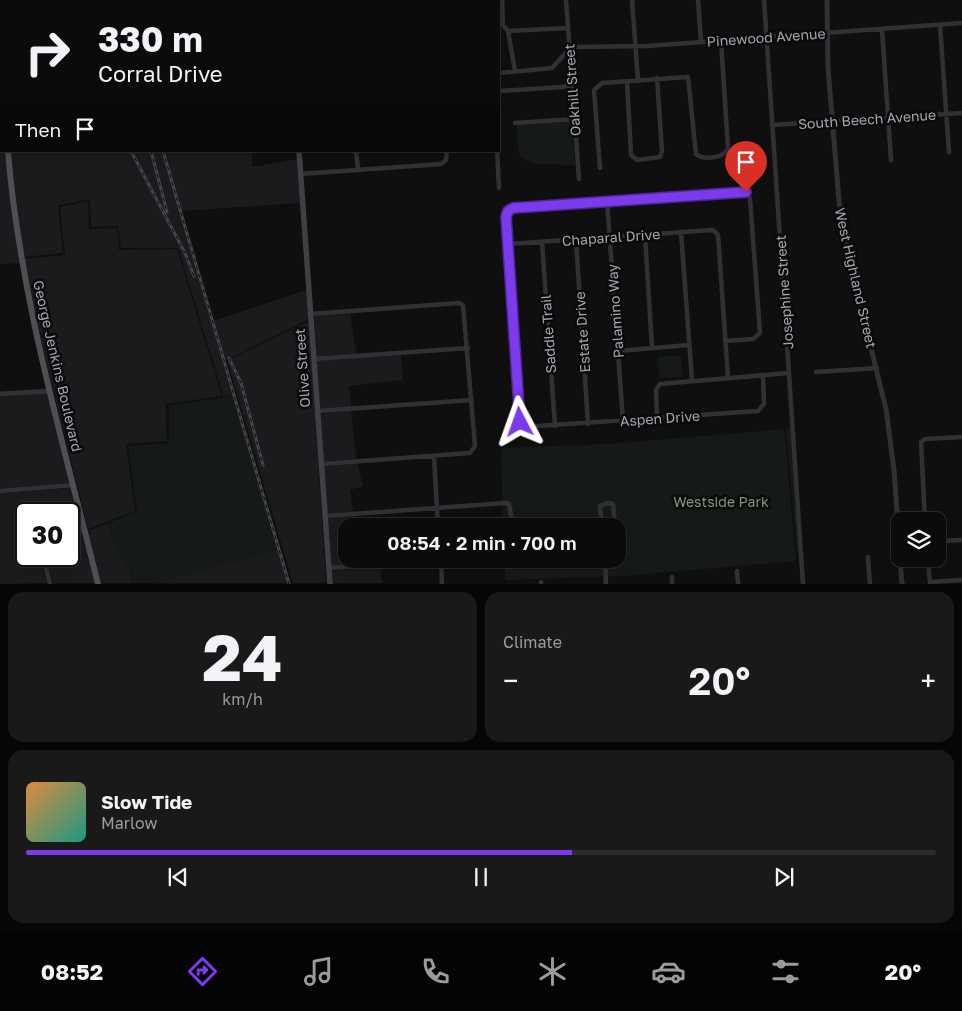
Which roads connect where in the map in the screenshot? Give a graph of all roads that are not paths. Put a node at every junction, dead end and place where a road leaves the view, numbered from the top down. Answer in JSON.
{"nodes":[{"id":1,"x":502,"y":0,"type":"edge"},
{"id":2,"x":566,"y":0,"type":"edge"},
{"id":3,"x":632,"y":0,"type":"edge"},
{"id":4,"x":698,"y":0,"type":"edge"},
{"id":5,"x":764,"y":0,"type":"edge"},
{"id":6,"x":827,"y":0,"type":"edge"},
{"id":7,"x":962,"y":23,"type":"edge"},
{"id":8,"x":940,"y":25,"type":"junction"},
{"id":9,"x":568,"y":28,"type":"junction"},
{"id":10,"x":882,"y":29,"type":"junction"},
{"id":11,"x":508,"y":31,"type":"junction"},
{"id":12,"x":826,"y":32,"type":"junction"},
{"id":13,"x":766,"y":37,"type":"junction"},
{"id":14,"x":721,"y":41,"type":"junction"},
{"id":15,"x":700,"y":42,"type":"junction"},
{"id":16,"x":635,"y":47,"type":"junction"},
{"id":17,"x":570,"y":48,"type":"junction"},
{"id":18,"x":515,"y":71,"type":"junction"},
{"id":19,"x":500,"y":72,"type":"edge"},
{"id":20,"x":658,"y":78,"type":"junction"},
{"id":21,"x":638,"y":80,"type":"junction"},
{"id":22,"x":627,"y":81,"type":"junction"},
{"id":23,"x":572,"y":84,"type":"junction"},
{"id":24,"x":500,"y":91,"type":"edge"},
{"id":25,"x":962,"y":112,"type":"edge"},
{"id":26,"x":947,"y":114,"type":"junction"},
{"id":27,"x":888,"y":118,"type":"junction"},
{"id":28,"x":575,"y":119,"type":"junction"},
{"id":29,"x":833,"y":121,"type":"junction"},
{"id":30,"x":515,"y":123,"type":"dead end"},
{"id":31,"x":772,"y":125,"type":"junction"},
{"id":32,"x":8,"y":152,"type":"edge"},
{"id":33,"x":299,"y":152,"type":"edge"},
{"id":34,"x":356,"y":152,"type":"edge"},
{"id":35,"x":447,"y":152,"type":"edge"},
{"id":36,"x":497,"y":152,"type":"edge"},
{"id":37,"x":949,"y":152,"type":"dead end"},
{"id":38,"x":891,"y":160,"type":"dead end"},
{"id":39,"x":600,"y":168,"type":"dead end"},
{"id":40,"x":358,"y":170,"type":"junction"},
{"id":41,"x":300,"y":174,"type":"junction"},
{"id":42,"x":579,"y":179,"type":"dead end"},
{"id":43,"x":499,"y":188,"type":"dead end"},
{"id":44,"x":607,"y":202,"type":"junction"},
{"id":45,"x":681,"y":232,"type":"junction"},
{"id":46,"x":645,"y":235,"type":"junction"},
{"id":47,"x":610,"y":237,"type":"junction"},
{"id":48,"x":576,"y":240,"type":"junction"},
{"id":49,"x":542,"y":242,"type":"junction"},
{"id":50,"x":508,"y":244,"type":"junction"},
{"id":51,"x":311,"y":314,"type":"junction"},
{"id":52,"x":725,"y":341,"type":"junction"},
{"id":53,"x":689,"y":345,"type":"junction"},
{"id":54,"x":468,"y":348,"type":"junction"},
{"id":55,"x":652,"y":348,"type":"junction"},
{"id":56,"x":618,"y":350,"type":"junction"},
{"id":57,"x":314,"y":359,"type":"junction"},
{"id":58,"x":877,"y":368,"type":"junction"},
{"id":59,"x":789,"y":372,"type":"junction"},
{"id":60,"x":816,"y":372,"type":"dead end"},
{"id":61,"x":763,"y":375,"type":"junction"},
{"id":62,"x":728,"y":377,"type":"junction"},
{"id":63,"x":692,"y":380,"type":"junction"},
{"id":64,"x":50,"y":391,"type":"junction"},
{"id":65,"x":0,"y":394,"type":"edge"},
{"id":66,"x":472,"y":400,"type":"junction"},
{"id":67,"x":318,"y":412,"type":"junction"},
{"id":68,"x":658,"y":418,"type":"junction"},
{"id":69,"x":623,"y":421,"type":"junction"},
{"id":70,"x":588,"y":424,"type":"junction"},
{"id":71,"x":554,"y":426,"type":"junction"},
{"id":72,"x":962,"y":436,"type":"edge"},
{"id":73,"x":434,"y":456,"type":"junction"},
{"id":74,"x":321,"y":464,"type":"junction"},
{"id":75,"x":74,"y":485,"type":"junction"},
{"id":76,"x":0,"y":491,"type":"edge"},
{"id":77,"x":437,"y":508,"type":"junction"},
{"id":78,"x":897,"y":512,"type":"edge"},
{"id":79,"x":925,"y":512,"type":"edge"},
{"id":80,"x":325,"y":516,"type":"junction"},
{"id":81,"x":438,"y":518,"type":"edge"},
{"id":82,"x":513,"y":518,"type":"edge"},
{"id":83,"x":601,"y":518,"type":"edge"},
{"id":84,"x":614,"y":518,"type":"edge"},
{"id":85,"x":962,"y":540,"type":"edge"},
{"id":86,"x":946,"y":541,"type":"edge"},
{"id":87,"x":868,"y":557,"type":"dead end"},
{"id":88,"x":45,"y":567,"type":"edge"},
{"id":89,"x":338,"y":567,"type":"edge"},
{"id":90,"x":901,"y":567,"type":"edge"},
{"id":91,"x":929,"y":567,"type":"edge"},
{"id":92,"x":329,"y":568,"type":"junction"},
{"id":93,"x":441,"y":568,"type":"edge"},
{"id":94,"x":605,"y":568,"type":"edge"},
{"id":95,"x":737,"y":571,"type":"dead end"},
{"id":96,"x":672,"y":577,"type":"dead end"},
{"id":97,"x":962,"y":580,"type":"edge"},
{"id":98,"x":930,"y":583,"type":"edge"},
{"id":99,"x":50,"y":584,"type":"edge"},
{"id":100,"x":98,"y":584,"type":"edge"},
{"id":101,"x":330,"y":584,"type":"edge"},
{"id":102,"x":442,"y":584,"type":"edge"},
{"id":103,"x":606,"y":584,"type":"edge"},
{"id":104,"x":672,"y":584,"type":"edge"},
{"id":105,"x":738,"y":584,"type":"edge"},
{"id":106,"x":804,"y":584,"type":"edge"},
{"id":107,"x":870,"y":584,"type":"edge"},
{"id":108,"x":902,"y":584,"type":"edge"}],
"edges":[{"from":1,"to":11,"type":"street"},
{"from":2,"to":9,"type":"street","name":"Oakhill Street"},
{"from":3,"to":16,"type":"street"},
{"from":4,"to":15,"type":"street"},
{"from":5,"to":13,"type":"street","name":"Josephine Street"},
{"from":6,"to":12,"type":"street","name":"West Highland Street"},
{"from":7,"to":8,"type":"street","name":"Pinewood Avenue"},
{"from":8,"to":10,"type":"street","name":"Pinewood Avenue"},
{"from":8,"to":26,"type":"street"},
{"from":9,"to":11,"type":"street"},
{"from":9,"to":17,"type":"street","name":"Oakhill Street"},
{"from":10,"to":12,"type":"street","name":"Pinewood Avenue"},
{"from":10,"to":27,"type":"street"},
{"from":11,"to":18,"type":"street"},
{"from":12,"to":13,"type":"street","name":"Pinewood Avenue"},
{"from":12,"to":29,"type":"street","name":"West Highland Street"},
{"from":13,"to":14,"type":"street","name":"Pinewood Avenue"},
{"from":13,"to":31,"type":"street","name":"Josephine Street"},
{"from":14,"to":15,"type":"street","name":"Pinewood Avenue"},
{"from":14,"to":20,"type":"street"},
{"from":15,"to":16,"type":"street","name":"Pinewood Avenue"},
{"from":16,"to":17,"type":"street","name":"Pinewood Avenue"},
{"from":16,"to":21,"type":"street"},
{"from":17,"to":18,"type":"street"},
{"from":17,"to":23,"type":"street","name":"Oakhill Street"},
{"from":18,"to":19,"type":"street"},
{"from":20,"to":21,"type":"street"},
{"from":20,"to":22,"type":"street"},
{"from":21,"to":22,"type":"street"},
{"from":22,"to":39,"type":"street"},
{"from":23,"to":24,"type":"street"},
{"from":23,"to":28,"type":"street","name":"Oakhill Street"},
{"from":25,"to":26,"type":"street","name":"South Beech Avenue"},
{"from":26,"to":27,"type":"street","name":"South Beech Avenue"},
{"from":26,"to":37,"type":"street"},
{"from":27,"to":29,"type":"street","name":"South Beech Avenue"},
{"from":27,"to":38,"type":"street"},
{"from":28,"to":30,"type":"street"},
{"from":28,"to":42,"type":"street","name":"Oakhill Street"},
{"from":29,"to":31,"type":"street","name":"South Beech Avenue"},
{"from":29,"to":58,"type":"street","name":"West Highland Street"},
{"from":31,"to":59,"type":"street","name":"Josephine Street"},
{"from":32,"to":64,"type":"main road","name":"George Jenkins Boulevard"},
{"from":33,"to":41,"type":"main road","name":"Olive Street"},
{"from":34,"to":40,"type":"street"},
{"from":35,"to":40,"type":"street"},
{"from":36,"to":43,"type":"street"},
{"from":40,"to":41,"type":"street"},
{"from":41,"to":51,"type":"main road","name":"Olive Street"},
{"from":44,"to":47,"type":"street","name":"Palamino Way"},
{"from":44,"to":50,"type":"street"},
{"from":44,"to":52,"type":"street"},
{"from":45,"to":46,"type":"street","name":"Chaparal Drive"},
{"from":45,"to":52,"type":"street","name":"Chaparal Drive"},
{"from":45,"to":53,"type":"street"},
{"from":46,"to":47,"type":"street","name":"Chaparal Drive"},
{"from":46,"to":55,"type":"street"},
{"from":47,"to":48,"type":"street","name":"Chaparal Drive"},
{"from":47,"to":56,"type":"street","name":"Palamino Way"},
{"from":48,"to":49,"type":"street","name":"Chaparal Drive"},
{"from":48,"to":70,"type":"street","name":"Estate Drive"},
{"from":49,"to":50,"type":"street","name":"Chaparal Drive"},
{"from":49,"to":71,"type":"street","name":"Saddle Trail"},
{"from":50,"to":71,"type":"street","name":"Aspen Drive"},
{"from":51,"to":54,"type":"street"},
{"from":51,"to":57,"type":"main road","name":"Olive Street"},
{"from":52,"to":62,"type":"street"},
{"from":53,"to":55,"type":"street"},
{"from":53,"to":63,"type":"street"},
{"from":54,"to":57,"type":"street"},
{"from":54,"to":66,"type":"street"},
{"from":55,"to":56,"type":"street"},
{"from":56,"to":69,"type":"street","name":"Palamino Way"},
{"from":57,"to":67,"type":"main road","name":"Olive Street"},
{"from":58,"to":60,"type":"street"},
{"from":58,"to":78,"type":"street","name":"West Highland Street"},
{"from":59,"to":61,"type":"street"},
{"from":59,"to":106,"type":"street","name":"Josephine Street"},
{"from":61,"to":62,"type":"street"},
{"from":61,"to":68,"type":"street","name":"Aspen Drive"},
{"from":62,"to":63,"type":"street"},
{"from":63,"to":68,"type":"street"},
{"from":64,"to":65,"type":"street"},
{"from":64,"to":75,"type":"main road","name":"George Jenkins Boulevard"},
{"from":66,"to":67,"type":"street"},
{"from":66,"to":73,"type":"street"},
{"from":67,"to":74,"type":"main road","name":"Olive Street"},
{"from":68,"to":69,"type":"street","name":"Aspen Drive"},
{"from":69,"to":70,"type":"street","name":"Aspen Drive"},
{"from":70,"to":71,"type":"street","name":"Aspen Drive"},
{"from":72,"to":79,"type":"street"},
{"from":73,"to":74,"type":"street"},
{"from":73,"to":77,"type":"street"},
{"from":74,"to":80,"type":"main road","name":"Olive Street"},
{"from":75,"to":76,"type":"street"},
{"from":75,"to":100,"type":"main road","name":"George Jenkins Boulevard"},
{"from":77,"to":80,"type":"street"},
{"from":77,"to":81,"type":"street"},
{"from":77,"to":82,"type":"street"},
{"from":80,"to":92,"type":"main road","name":"Olive Street"},
{"from":83,"to":84,"type":"street"},
{"from":85,"to":86,"type":"street"},
{"from":87,"to":107,"type":"street"},
{"from":88,"to":99,"type":"street"},
{"from":89,"to":92,"type":"street"},
{"from":90,"to":108,"type":"street"},
{"from":91,"to":98,"type":"street"},
{"from":92,"to":101,"type":"main road","name":"Olive Street"},
{"from":93,"to":102,"type":"street"},
{"from":94,"to":103,"type":"street"},
{"from":95,"to":105,"type":"street"},
{"from":96,"to":104,"type":"street"},
{"from":97,"to":98,"type":"street"}]}
